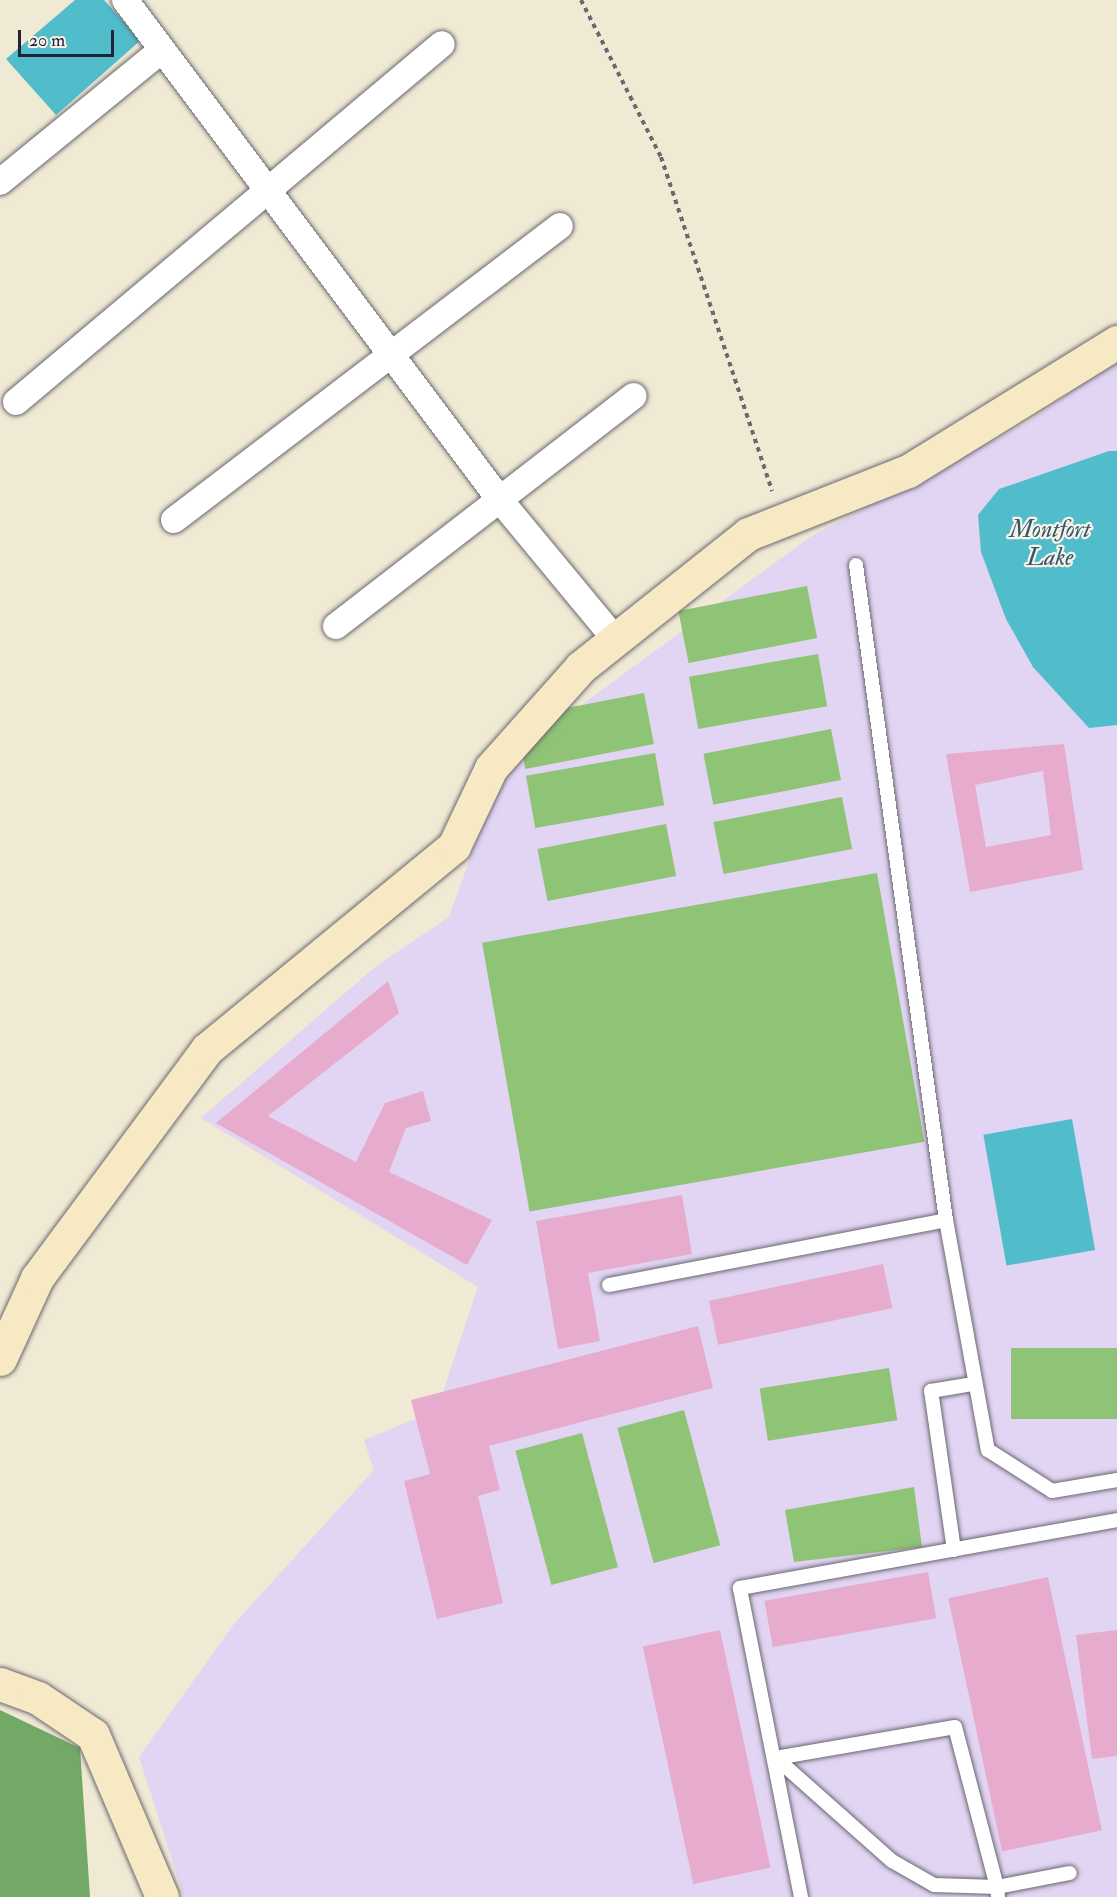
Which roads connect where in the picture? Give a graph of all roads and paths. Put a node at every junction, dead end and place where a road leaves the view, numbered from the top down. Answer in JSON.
{"nodes":[{"id":1,"x":125,"y":0,"type":"edge"},
{"id":2,"x":581,"y":0,"type":"edge"},
{"id":3,"x":442,"y":44,"type":"dead end"},
{"id":4,"x":162,"y":50,"type":"junction"},
{"id":5,"x":0,"y":182,"type":"edge"},
{"id":6,"x":266,"y":188,"type":"junction"},
{"id":7,"x":560,"y":226,"type":"dead end"},
{"id":8,"x":1117,"y":342,"type":"edge"},
{"id":9,"x":392,"y":355,"type":"junction"},
{"id":10,"x":634,"y":396,"type":"dead end"},
{"id":11,"x":16,"y":402,"type":"dead end"},
{"id":12,"x":500,"y":500,"type":"junction"},
{"id":13,"x":781,"y":518,"type":"junction"},
{"id":14,"x":174,"y":520,"type":"dead end"},
{"id":15,"x":856,"y":565,"type":"dead end"},
{"id":16,"x":336,"y":626,"type":"dead end"},
{"id":17,"x":615,"y":639,"type":"junction"},
{"id":18,"x":946,"y":1220,"type":"junction"},
{"id":19,"x":609,"y":1285,"type":"dead end"},
{"id":20,"x":0,"y":1359,"type":"edge"},
{"id":21,"x":972,"y":1384,"type":"junction"},
{"id":22,"x":1117,"y":1480,"type":"edge"},
{"id":23,"x":1117,"y":1520,"type":"edge"},
{"id":24,"x":954,"y":1550,"type":"junction"},
{"id":25,"x":0,"y":1684,"type":"edge"},
{"id":26,"x":776,"y":1758,"type":"junction"},
{"id":27,"x":1070,"y":1873,"type":"dead end"},
{"id":28,"x":997,"y":1892,"type":"edge"},
{"id":29,"x":162,"y":1897,"type":"edge"},
{"id":30,"x":801,"y":1897,"type":"edge"}],
"edges":[{"from":1,"to":4,"type":"street"},
{"from":2,"to":13,"type":"path"},
{"from":3,"to":6,"type":"street"},
{"from":4,"to":5,"type":"street"},
{"from":4,"to":6,"type":"street"},
{"from":6,"to":9,"type":"street"},
{"from":6,"to":11,"type":"street"},
{"from":7,"to":9,"type":"street"},
{"from":8,"to":13,"type":"main road"},
{"from":9,"to":12,"type":"street"},
{"from":9,"to":14,"type":"street"},
{"from":10,"to":12,"type":"street"},
{"from":12,"to":16,"type":"street"},
{"from":12,"to":17,"type":"street"},
{"from":13,"to":17,"type":"main road"},
{"from":15,"to":18,"type":"lane"},
{"from":17,"to":20,"type":"main road"},
{"from":18,"to":19,"type":"lane"},
{"from":18,"to":21,"type":"lane"},
{"from":21,"to":22,"type":"lane"},
{"from":21,"to":24,"type":"lane"},
{"from":23,"to":24,"type":"lane"},
{"from":24,"to":26,"type":"lane"},
{"from":25,"to":29,"type":"main road"},
{"from":26,"to":28,"type":"lane"},
{"from":26,"to":28,"type":"lane"},
{"from":26,"to":30,"type":"lane"},
{"from":27,"to":28,"type":"lane"}]}
